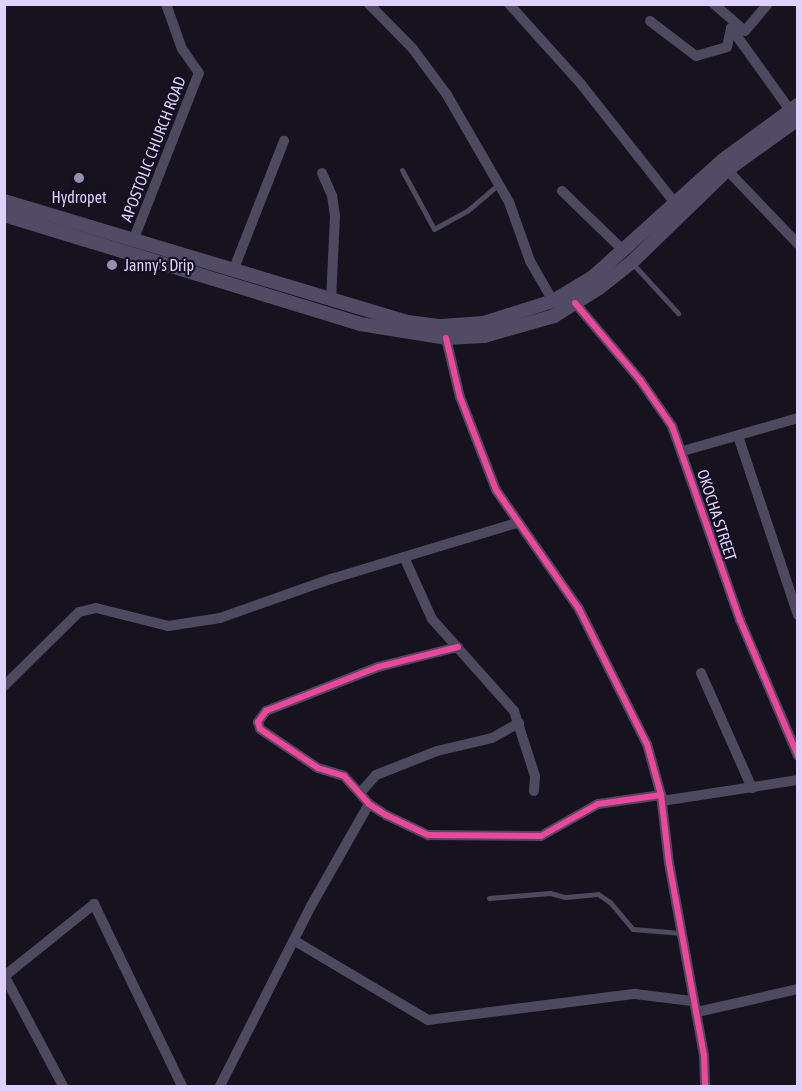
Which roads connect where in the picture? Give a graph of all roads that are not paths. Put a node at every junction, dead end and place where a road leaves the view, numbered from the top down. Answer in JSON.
{"nodes":[{"id":1,"x":166,"y":4,"type":"edge"},
{"id":2,"x":369,"y":4,"type":"edge"},
{"id":3,"x":509,"y":4,"type":"edge"},
{"id":4,"x":714,"y":4,"type":"edge"},
{"id":5,"x":768,"y":4,"type":"edge"},
{"id":6,"x":650,"y":21,"type":"dead end"},
{"id":7,"x":731,"y":28,"type":"junction"},
{"id":8,"x":745,"y":31,"type":"junction"},
{"id":9,"x":795,"y":111,"type":"edge"},
{"id":10,"x":284,"y":141,"type":"dead end"},
{"id":11,"x":402,"y":170,"type":"dead end"},
{"id":12,"x":727,"y":170,"type":"junction"},
{"id":13,"x":322,"y":173,"type":"dead end"},
{"id":14,"x":499,"y":184,"type":"junction"},
{"id":15,"x":562,"y":191,"type":"dead end"},
{"id":16,"x":4,"y":201,"type":"edge"},
{"id":17,"x":675,"y":203,"type":"junction"},
{"id":18,"x":4,"y":215,"type":"edge"},
{"id":19,"x":133,"y":241,"type":"junction"},
{"id":20,"x":798,"y":244,"type":"edge"},
{"id":21,"x":628,"y":257,"type":"junction"},
{"id":22,"x":233,"y":271,"type":"junction"},
{"id":23,"x":331,"y":301,"type":"junction"},
{"id":24,"x":553,"y":301,"type":"junction"},
{"id":25,"x":575,"y":303,"type":"junction"},
{"id":26,"x":678,"y":313,"type":"dead end"},
{"id":27,"x":446,"y":338,"type":"junction"},
{"id":28,"x":798,"y":418,"type":"edge"},
{"id":29,"x":738,"y":436,"type":"junction"},
{"id":30,"x":682,"y":451,"type":"junction"},
{"id":31,"x":517,"y":523,"type":"junction"},
{"id":32,"x":404,"y":557,"type":"junction"},
{"id":33,"x":798,"y":615,"type":"edge"},
{"id":34,"x":458,"y":647,"type":"junction"},
{"id":35,"x":701,"y":673,"type":"dead end"},
{"id":36,"x":4,"y":686,"type":"edge"},
{"id":37,"x":519,"y":723,"type":"junction"},
{"id":38,"x":798,"y":756,"type":"edge"},
{"id":39,"x":798,"y":780,"type":"edge"},
{"id":40,"x":752,"y":788,"type":"junction"},
{"id":41,"x":534,"y":791,"type":"dead end"},
{"id":42,"x":360,"y":793,"type":"junction"},
{"id":43,"x":662,"y":798,"type":"junction"},
{"id":44,"x":369,"y":804,"type":"junction"},
{"id":45,"x":489,"y":898,"type":"dead end"},
{"id":46,"x":681,"y":933,"type":"junction"},
{"id":47,"x":295,"y":941,"type":"junction"},
{"id":48,"x":6,"y":975,"type":"edge"},
{"id":49,"x":798,"y":989,"type":"edge"},
{"id":50,"x":695,"y":1006,"type":"junction"},
{"id":51,"x":63,"y":1086,"type":"edge"},
{"id":52,"x":182,"y":1086,"type":"edge"},
{"id":53,"x":220,"y":1086,"type":"edge"},
{"id":54,"x":705,"y":1086,"type":"edge"}],
"edges":[{"from":1,"to":19,"type":"street","name":"APOSTOLIC CHURCH ROAD"},
{"from":2,"to":14,"type":"street"},
{"from":3,"to":17,"type":"street"},
{"from":4,"to":8,"type":"street"},
{"from":5,"to":8,"type":"street"},
{"from":6,"to":7,"type":"street"},
{"from":7,"to":8,"type":"street"},
{"from":7,"to":9,"type":"street"},
{"from":9,"to":12,"type":"main road"},
{"from":9,"to":17,"type":"main road"},
{"from":10,"to":22,"type":"street"},
{"from":11,"to":14,"type":"lane"},
{"from":12,"to":20,"type":"street"},
{"from":12,"to":21,"type":"main road"},
{"from":13,"to":23,"type":"street"},
{"from":14,"to":24,"type":"street"},
{"from":15,"to":21,"type":"street"},
{"from":16,"to":19,"type":"main road"},
{"from":17,"to":21,"type":"main road"},
{"from":18,"to":27,"type":"main road"},
{"from":19,"to":22,"type":"main road"},
{"from":21,"to":24,"type":"main road"},
{"from":21,"to":25,"type":"main road"},
{"from":21,"to":26,"type":"lane"},
{"from":22,"to":23,"type":"main road"},
{"from":23,"to":24,"type":"main road"},
{"from":25,"to":27,"type":"main road"},
{"from":25,"to":30,"type":"street","name":"OKOCHA STREET"},
{"from":27,"to":31,"type":"street"},
{"from":28,"to":29,"type":"street"},
{"from":29,"to":30,"type":"street"},
{"from":29,"to":33,"type":"street"},
{"from":30,"to":38,"type":"street","name":"OKOCHA STREET"},
{"from":31,"to":32,"type":"street"},
{"from":31,"to":43,"type":"street"},
{"from":32,"to":34,"type":"street"},
{"from":32,"to":36,"type":"street"},
{"from":34,"to":37,"type":"street"},
{"from":34,"to":42,"type":"street"},
{"from":35,"to":40,"type":"street"},
{"from":37,"to":41,"type":"street"},
{"from":37,"to":42,"type":"street"},
{"from":39,"to":40,"type":"street"},
{"from":40,"to":43,"type":"street"},
{"from":42,"to":44,"type":"street"},
{"from":43,"to":44,"type":"street"},
{"from":43,"to":46,"type":"street"},
{"from":44,"to":47,"type":"street"},
{"from":45,"to":46,"type":"lane"},
{"from":46,"to":50,"type":"street"},
{"from":47,"to":50,"type":"street"},
{"from":47,"to":53,"type":"street"},
{"from":48,"to":51,"type":"street"},
{"from":48,"to":52,"type":"street"},
{"from":49,"to":50,"type":"street"},
{"from":50,"to":54,"type":"street"}]}
